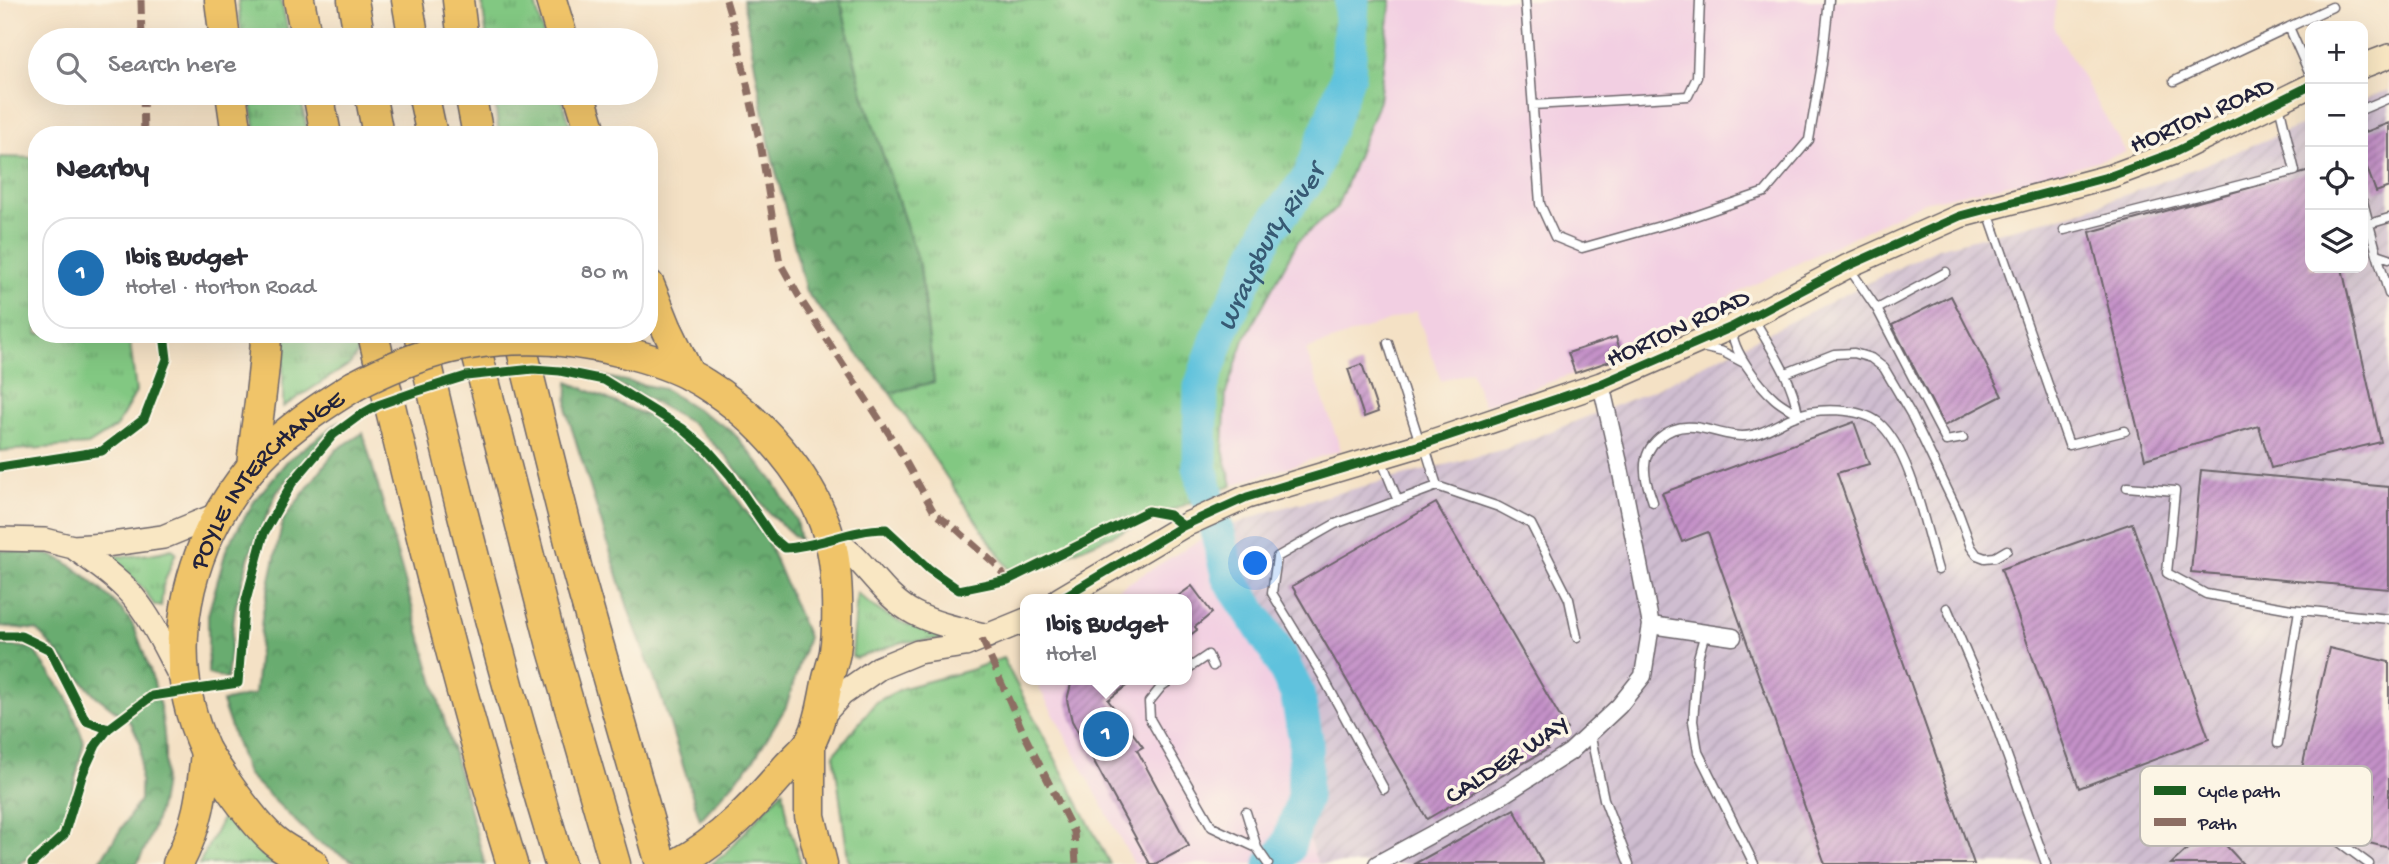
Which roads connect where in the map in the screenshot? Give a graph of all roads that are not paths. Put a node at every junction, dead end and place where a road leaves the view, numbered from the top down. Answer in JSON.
{"nodes":[{"id":1,"x":220,"y":0,"type":"edge"},
{"id":2,"x":299,"y":0,"type":"edge"},
{"id":3,"x":354,"y":0,"type":"edge"},
{"id":4,"x":407,"y":0,"type":"edge"},
{"id":5,"x":458,"y":0,"type":"edge"},
{"id":6,"x":551,"y":0,"type":"edge"},
{"id":7,"x":1525,"y":0,"type":"edge"},
{"id":8,"x":1700,"y":0,"type":"edge"},
{"id":9,"x":1829,"y":0,"type":"edge"},
{"id":10,"x":2332,"y":7,"type":"dead end"},
{"id":11,"x":2289,"y":27,"type":"junction"},
{"id":12,"x":224,"y":28,"type":"edge"},
{"id":13,"x":305,"y":28,"type":"edge"},
{"id":14,"x":358,"y":28,"type":"edge"},
{"id":15,"x":412,"y":28,"type":"edge"},
{"id":16,"x":462,"y":28,"type":"edge"},
{"id":17,"x":559,"y":28,"type":"edge"},
{"id":18,"x":2389,"y":56,"type":"edge"},
{"id":19,"x":2305,"y":64,"type":"edge"},
{"id":20,"x":2368,"y":64,"type":"edge"},
{"id":21,"x":2175,"y":81,"type":"dead end"},
{"id":22,"x":2305,"y":88,"type":"edge"},
{"id":23,"x":2389,"y":98,"type":"edge"},
{"id":24,"x":2278,"y":102,"type":"junction"},
{"id":25,"x":232,"y":105,"type":"edge"},
{"id":26,"x":320,"y":105,"type":"edge"},
{"id":27,"x":372,"y":105,"type":"edge"},
{"id":28,"x":426,"y":105,"type":"edge"},
{"id":29,"x":472,"y":105,"type":"edge"},
{"id":30,"x":583,"y":105,"type":"edge"},
{"id":31,"x":1533,"y":105,"type":"junction"},
{"id":32,"x":2368,"y":106,"type":"edge"},
{"id":33,"x":236,"y":126,"type":"edge"},
{"id":34,"x":324,"y":126,"type":"edge"},
{"id":35,"x":376,"y":126,"type":"edge"},
{"id":36,"x":430,"y":126,"type":"edge"},
{"id":37,"x":476,"y":126,"type":"edge"},
{"id":38,"x":589,"y":126,"type":"edge"},
{"id":39,"x":1987,"y":209,"type":"junction"},
{"id":40,"x":2365,"y":210,"type":"edge"},
{"id":41,"x":2389,"y":218,"type":"edge"},
{"id":42,"x":2369,"y":223,"type":"junction"},
{"id":43,"x":2064,"y":230,"type":"dead end"},
{"id":44,"x":2377,"y":254,"type":"junction"},
{"id":45,"x":2389,"y":258,"type":"edge"},
{"id":46,"x":1848,"y":266,"type":"junction"},
{"id":47,"x":1946,"y":272,"type":"dead end"},
{"id":48,"x":2389,"y":294,"type":"edge"},
{"id":49,"x":658,"y":307,"type":"edge"},
{"id":50,"x":1877,"y":309,"type":"junction"},
{"id":51,"x":1742,"y":321,"type":"junction"},
{"id":52,"x":266,"y":343,"type":"edge"},
{"id":53,"x":375,"y":343,"type":"edge"},
{"id":54,"x":422,"y":343,"type":"edge"},
{"id":55,"x":466,"y":343,"type":"edge"},
{"id":56,"x":474,"y":343,"type":"edge"},
{"id":57,"x":520,"y":343,"type":"edge"},
{"id":58,"x":573,"y":343,"type":"edge"},
{"id":59,"x":1388,"y":343,"type":"dead end"},
{"id":60,"x":1692,"y":345,"type":"junction"},
{"id":61,"x":1747,"y":365,"type":"junction"},
{"id":62,"x":1786,"y":373,"type":"junction"},
{"id":63,"x":689,"y":374,"type":"junction"},
{"id":64,"x":1601,"y":384,"type":"junction"},
{"id":65,"x":1798,"y":414,"type":"junction"},
{"id":66,"x":2125,"y":431,"type":"dead end"},
{"id":67,"x":1963,"y":438,"type":"dead end"},
{"id":68,"x":1422,"y":445,"type":"junction"},
{"id":69,"x":1380,"y":457,"type":"junction"},
{"id":70,"x":251,"y":467,"type":"junction"},
{"id":71,"x":1437,"y":486,"type":"junction"},
{"id":72,"x":2127,"y":487,"type":"dead end"},
{"id":73,"x":1398,"y":501,"type":"junction"},
{"id":74,"x":1653,"y":502,"type":"dead end"},
{"id":75,"x":219,"y":514,"type":"junction"},
{"id":76,"x":829,"y":536,"type":"junction"},
{"id":77,"x":0,"y":539,"type":"edge"},
{"id":78,"x":73,"y":547,"type":"junction"},
{"id":79,"x":2007,"y":550,"type":"dead end"},
{"id":80,"x":1938,"y":570,"type":"dead end"},
{"id":81,"x":1068,"y":594,"type":"edge"},
{"id":82,"x":1947,"y":608,"type":"dead end"},
{"id":83,"x":2299,"y":610,"type":"junction"},
{"id":84,"x":2389,"y":619,"type":"edge"},
{"id":85,"x":1020,"y":623,"type":"edge"},
{"id":86,"x":1650,"y":625,"type":"junction"},
{"id":87,"x":1704,"y":633,"type":"junction"},
{"id":88,"x":988,"y":636,"type":"junction"},
{"id":89,"x":1577,"y":637,"type":"dead end"},
{"id":90,"x":1734,"y":637,"type":"dead end"},
{"id":91,"x":1192,"y":666,"type":"edge"},
{"id":92,"x":1213,"y":666,"type":"dead end"},
{"id":93,"x":184,"y":683,"type":"junction"},
{"id":94,"x":1164,"y":685,"type":"edge"},
{"id":95,"x":816,"y":730,"type":"junction"},
{"id":96,"x":1590,"y":733,"type":"junction"},
{"id":97,"x":2278,"y":743,"type":"dead end"},
{"id":98,"x":206,"y":751,"type":"junction"},
{"id":99,"x":1384,"y":789,"type":"dead end"},
{"id":100,"x":1246,"y":812,"type":"dead end"},
{"id":101,"x":2345,"y":846,"type":"edge"},
{"id":102,"x":1257,"y":848,"type":"junction"},
{"id":103,"x":178,"y":864,"type":"edge"},
{"id":104,"x":313,"y":864,"type":"edge"},
{"id":105,"x":512,"y":864,"type":"edge"},
{"id":106,"x":560,"y":864,"type":"edge"},
{"id":107,"x":615,"y":864,"type":"edge"},
{"id":108,"x":661,"y":864,"type":"edge"},
{"id":109,"x":677,"y":864,"type":"edge"},
{"id":110,"x":822,"y":864,"type":"edge"},
{"id":111,"x":1268,"y":864,"type":"edge"},
{"id":112,"x":1377,"y":864,"type":"edge"},
{"id":113,"x":1629,"y":864,"type":"edge"},
{"id":114,"x":1754,"y":864,"type":"edge"},
{"id":115,"x":2046,"y":864,"type":"edge"},
{"id":116,"x":2369,"y":864,"type":"edge"}],
"edges":[{"from":1,"to":12,"type":"highway"},
{"from":2,"to":13,"type":"highway"},
{"from":3,"to":14,"type":"highway"},
{"from":4,"to":15,"type":"highway"},
{"from":5,"to":16,"type":"highway"},
{"from":6,"to":17,"type":"highway"},
{"from":7,"to":31,"type":"lane"},
{"from":8,"to":31,"type":"lane"},
{"from":9,"to":31,"type":"lane"},
{"from":10,"to":11,"type":"lane"},
{"from":11,"to":19,"type":"lane"},
{"from":11,"to":21,"type":"lane"},
{"from":18,"to":20,"type":"street"},
{"from":22,"to":24,"type":"street","name":"HORTON ROAD"},
{"from":23,"to":32,"type":"lane"},
{"from":24,"to":39,"type":"street","name":"HORTON ROAD"},
{"from":24,"to":43,"type":"lane"},
{"from":25,"to":33,"type":"highway"},
{"from":26,"to":34,"type":"highway"},
{"from":27,"to":35,"type":"highway"},
{"from":28,"to":36,"type":"highway"},
{"from":29,"to":37,"type":"highway"},
{"from":30,"to":38,"type":"highway"},
{"from":39,"to":46,"type":"street","name":"HORTON ROAD"},
{"from":39,"to":66,"type":"lane"},
{"from":40,"to":42,"type":"lane"},
{"from":41,"to":42,"type":"lane"},
{"from":42,"to":44,"type":"lane"},
{"from":44,"to":45,"type":"lane"},
{"from":44,"to":48,"type":"lane"},
{"from":46,"to":50,"type":"lane"},
{"from":46,"to":51,"type":"street","name":"HORTON ROAD"},
{"from":47,"to":50,"type":"lane"},
{"from":49,"to":63,"type":"highway"},
{"from":50,"to":67,"type":"lane"},
{"from":51,"to":60,"type":"street","name":"HORTON ROAD"},
{"from":51,"to":61,"type":"lane"},
{"from":51,"to":62,"type":"lane"},
{"from":52,"to":70,"type":"highway"},
{"from":53,"to":105,"type":"highway"},
{"from":54,"to":106,"type":"highway"},
{"from":55,"to":70,"type":"highway","name":"POYLE INTERCHANGE","bridge":true},
{"from":56,"to":107,"type":"highway"},
{"from":57,"to":108,"type":"highway"},
{"from":58,"to":63,"type":"highway","name":"POYLE INTERCHANGE","bridge":true},
{"from":59,"to":68,"type":"lane"},
{"from":60,"to":61,"type":"lane"},
{"from":60,"to":64,"type":"street","name":"HORTON ROAD"},
{"from":61,"to":65,"type":"lane"},
{"from":62,"to":65,"type":"lane"},
{"from":62,"to":79,"type":"lane"},
{"from":63,"to":76,"type":"highway","name":"POYLE INTERCHANGE"},
{"from":64,"to":68,"type":"street","name":"HORTON ROAD"},
{"from":64,"to":86,"type":"street","name":"CALDER WAY"},
{"from":65,"to":74,"type":"lane"},
{"from":65,"to":80,"type":"lane"},
{"from":68,"to":69,"type":"street","name":"HORTON ROAD"},
{"from":68,"to":71,"type":"lane"},
{"from":69,"to":73,"type":"lane"},
{"from":69,"to":81,"type":"street","name":"HORTON ROAD"},
{"from":70,"to":75,"type":"highway","name":"POYLE INTERCHANGE"},
{"from":71,"to":73,"type":"lane"},
{"from":71,"to":89,"type":"lane"},
{"from":72,"to":83,"type":"lane"},
{"from":73,"to":99,"type":"lane"},
{"from":75,"to":78,"type":"street"},
{"from":75,"to":93,"type":"highway","name":"POYLE INTERCHANGE"},
{"from":76,"to":88,"type":"street"},
{"from":76,"to":95,"type":"highway","name":"POYLE INTERCHANGE"},
{"from":77,"to":78,"type":"street"},
{"from":78,"to":93,"type":"street"},
{"from":82,"to":115,"type":"lane"},
{"from":83,"to":84,"type":"lane"},
{"from":83,"to":97,"type":"lane"},
{"from":85,"to":88,"type":"street"},
{"from":86,"to":87,"type":"street"},
{"from":86,"to":96,"type":"street","name":"CALDER WAY"},
{"from":87,"to":90,"type":"street"},
{"from":87,"to":114,"type":"lane"},
{"from":88,"to":95,"type":"street"},
{"from":91,"to":92,"type":"lane"},
{"from":93,"to":98,"type":"highway","name":"POYLE INTERCHANGE"},
{"from":94,"to":102,"type":"lane"},
{"from":95,"to":109,"type":"highway"},
{"from":95,"to":110,"type":"highway","name":"POYLE INTERCHANGE"},
{"from":96,"to":112,"type":"street","name":"CALDER WAY"},
{"from":96,"to":113,"type":"lane"},
{"from":98,"to":103,"type":"highway"},
{"from":98,"to":104,"type":"highway","name":"POYLE INTERCHANGE"},
{"from":100,"to":102,"type":"lane"},
{"from":101,"to":116,"type":"lane"},
{"from":102,"to":111,"type":"lane"}]}
